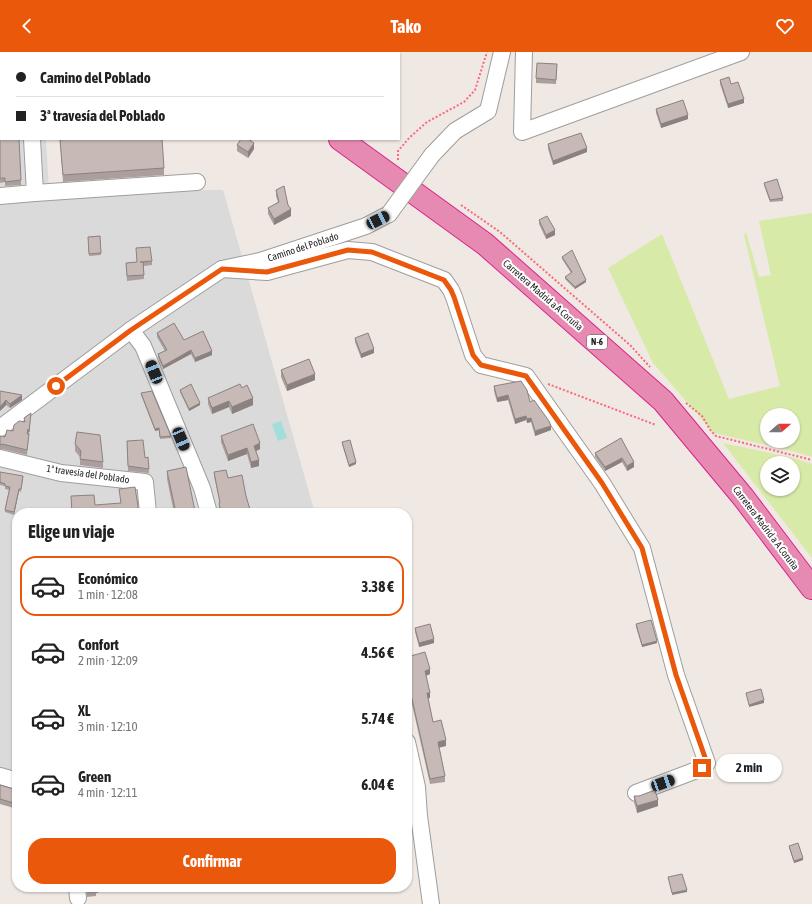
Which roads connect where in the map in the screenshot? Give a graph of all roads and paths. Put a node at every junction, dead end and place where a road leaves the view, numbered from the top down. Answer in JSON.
{"nodes":[{"id":1,"x":487,"y":52,"type":"edge"},
{"id":2,"x":502,"y":52,"type":"edge"},
{"id":3,"x":524,"y":52,"type":"edge"},
{"id":4,"x":741,"y":52,"type":"edge"},
{"id":5,"x":32,"y":140,"type":"edge"},
{"id":6,"x":341,"y":140,"type":"edge"},
{"id":7,"x":401,"y":163,"type":"dead end"},
{"id":8,"x":197,"y":182,"type":"dead end"},
{"id":9,"x":35,"y":193,"type":"junction"},
{"id":10,"x":0,"y":196,"type":"edge"},
{"id":11,"x":456,"y":202,"type":"dead end"},
{"id":12,"x":222,"y":269,"type":"junction"},
{"id":13,"x":131,"y":330,"type":"junction"},
{"id":14,"x":655,"y":372,"type":"dead end"},
{"id":15,"x":526,"y":376,"type":"junction"},
{"id":16,"x":686,"y":402,"type":"dead end"},
{"id":17,"x":656,"y":425,"type":"dead end"},
{"id":18,"x":0,"y":428,"type":"edge"},
{"id":19,"x":0,"y":458,"type":"edge"},
{"id":20,"x":812,"y":460,"type":"edge"},
{"id":21,"x":148,"y":508,"type":"edge"},
{"id":22,"x":208,"y":508,"type":"edge"},
{"id":23,"x":812,"y":588,"type":"edge"},
{"id":24,"x":0,"y":776,"type":"edge"},
{"id":25,"x":412,"y":776,"type":"edge"},
{"id":26,"x":12,"y":780,"type":"edge"},
{"id":27,"x":636,"y":793,"type":"dead end"},
{"id":28,"x":431,"y":904,"type":"edge"}],
"edges":[{"from":1,"to":7,"type":"path"},
{"from":2,"to":12,"type":"street","name":"Camino del Poblado","bridge":true},
{"from":3,"to":4,"type":"street"},
{"from":5,"to":9,"type":"street"},
{"from":6,"to":23,"type":"highway","name":"Carretera Madrid a A Coruña","number":"N-6"},
{"from":8,"to":9,"type":"street"},
{"from":9,"to":10,"type":"street"},
{"from":11,"to":14,"type":"path"},
{"from":12,"to":13,"type":"street","name":"Camino del Poblado"},
{"from":12,"to":15,"type":"street"},
{"from":13,"to":18,"type":"street","name":"Camino del Poblado"},
{"from":13,"to":22,"type":"street"},
{"from":15,"to":17,"type":"path"},
{"from":15,"to":27,"type":"street"},
{"from":16,"to":20,"type":"path"},
{"from":19,"to":21,"type":"street","name":"1ª travesía del Poblado"},
{"from":24,"to":26,"type":"street"},
{"from":25,"to":28,"type":"street"}]}
